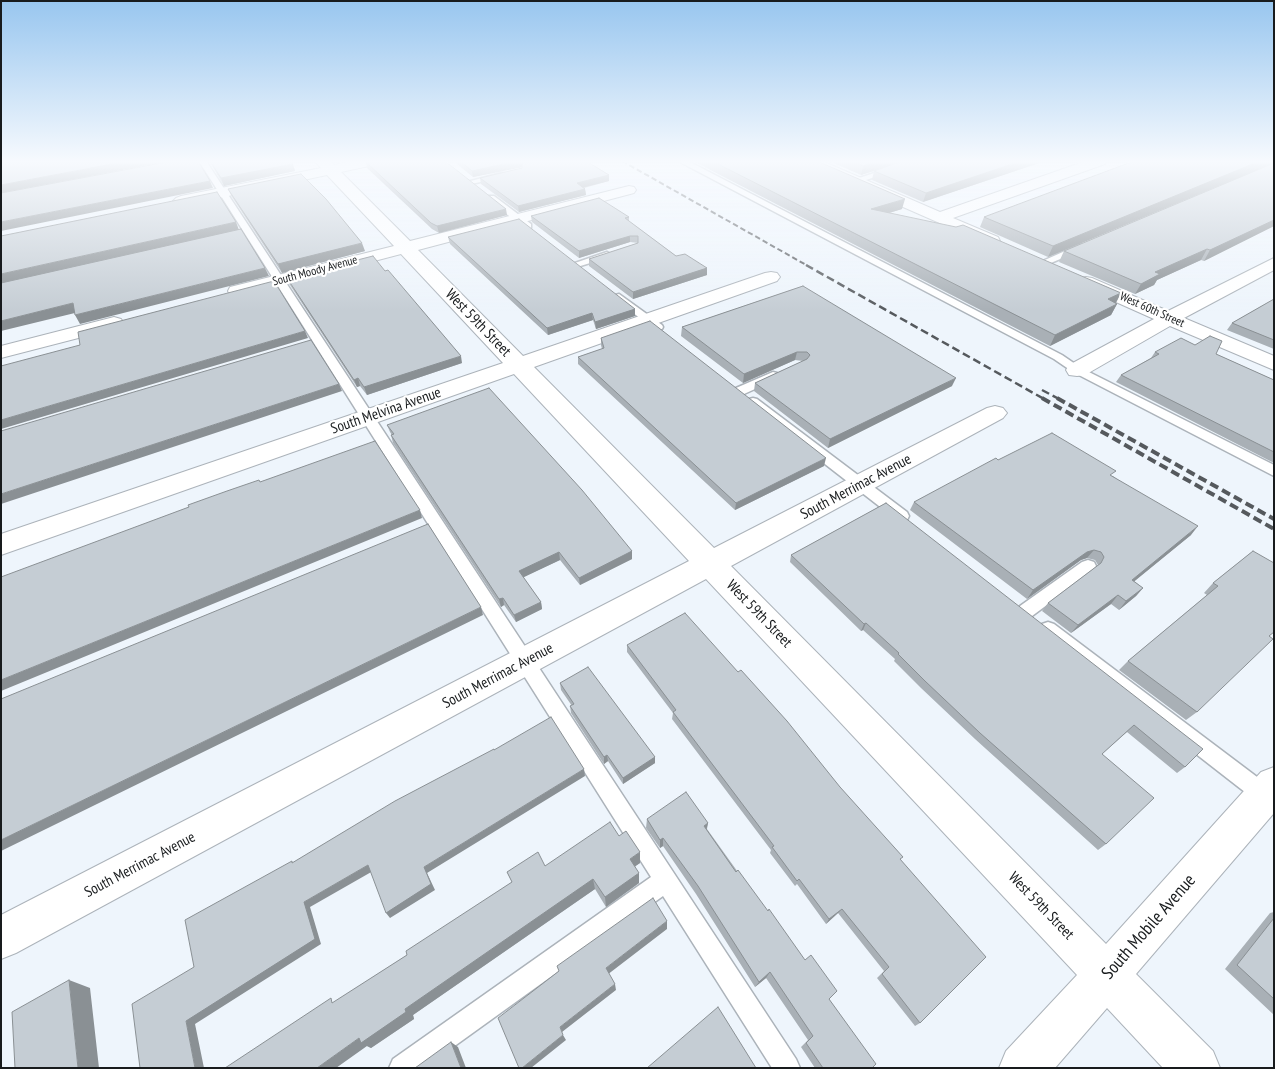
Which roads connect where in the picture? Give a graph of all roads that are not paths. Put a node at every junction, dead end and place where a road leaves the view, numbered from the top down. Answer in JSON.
{"nodes":[{"id":1,"x":232,"y":211,"type":"edge"},
{"id":2,"x":371,"y":211,"type":"edge"},
{"id":3,"x":507,"y":211,"type":"edge"},
{"id":4,"x":549,"y":211,"type":"edge"},
{"id":5,"x":777,"y":211,"type":"edge"},
{"id":6,"x":923,"y":211,"type":"edge"},
{"id":7,"x":959,"y":211,"type":"edge"},
{"id":8,"x":939,"y":218,"type":"junction"},
{"id":9,"x":518,"y":219,"type":"junction"},
{"id":10,"x":542,"y":237,"type":"edge"},
{"id":11,"x":1092,"y":242,"type":"edge"},
{"id":12,"x":406,"y":247,"type":"junction"},
{"id":13,"x":1008,"y":248,"type":"edge"},
{"id":14,"x":618,"y":252,"type":"edge"},
{"id":15,"x":563,"y":253,"type":"edge"},
{"id":16,"x":1026,"y":255,"type":"edge"},
{"id":17,"x":1043,"y":263,"type":"junction"},
{"id":18,"x":1274,"y":263,"type":"edge"},
{"id":19,"x":576,"y":264,"type":"junction"},
{"id":20,"x":591,"y":275,"type":"edge"},
{"id":21,"x":771,"y":278,"type":"dead end"},
{"id":22,"x":279,"y":280,"type":"junction"},
{"id":23,"x":606,"y":287,"type":"edge"},
{"id":24,"x":222,"y":295,"type":"edge"},
{"id":25,"x":135,"y":317,"type":"edge"},
{"id":26,"x":1169,"y":318,"type":"junction"},
{"id":27,"x":649,"y":320,"type":"junction"},
{"id":28,"x":670,"y":337,"type":"edge"},
{"id":29,"x":1,"y":352,"type":"edge"},
{"id":30,"x":1274,"y":364,"type":"edge"},
{"id":31,"x":519,"y":365,"type":"junction"},
{"id":32,"x":1077,"y":370,"type":"junction"},
{"id":33,"x":782,"y":372,"type":"edge"},
{"id":34,"x":995,"y":413,"type":"dead end"},
{"id":35,"x":368,"y":418,"type":"junction"},
{"id":36,"x":1274,"y":471,"type":"edge"},
{"id":37,"x":861,"y":485,"type":"junction"},
{"id":38,"x":435,"y":521,"type":"junction"},
{"id":39,"x":909,"y":522,"type":"edge"},
{"id":40,"x":416,"y":529,"type":"edge"},
{"id":41,"x":1,"y":545,"type":"edge"},
{"id":42,"x":710,"y":563,"type":"junction"},
{"id":43,"x":1088,"y":566,"type":"dead end"},
{"id":44,"x":525,"y":661,"type":"junction"},
{"id":45,"x":1271,"y":794,"type":"edge"},
{"id":46,"x":666,"y":880,"type":"junction"},
{"id":47,"x":1,"y":938,"type":"edge"},
{"id":48,"x":1108,"y":975,"type":"junction"},
{"id":49,"x":402,"y":1068,"type":"edge"},
{"id":50,"x":788,"y":1068,"type":"edge"},
{"id":51,"x":1023,"y":1068,"type":"edge"},
{"id":52,"x":1196,"y":1068,"type":"edge"}],
"edges":[{"from":1,"to":22,"type":"lane"},
{"from":2,"to":12,"type":"street","name":"West 59th Street"},
{"from":3,"to":9,"type":"lane"},
{"from":4,"to":9,"type":"street","name":"South Moody Avenue"},
{"from":5,"to":32,"type":"lane"},
{"from":6,"to":8,"type":"street"},
{"from":7,"to":8,"type":"street"},
{"from":8,"to":13,"type":"street"},
{"from":9,"to":10,"type":"lane"},
{"from":9,"to":12,"type":"street","name":"South Moody Avenue"},
{"from":11,"to":17,"type":"lane"},
{"from":12,"to":22,"type":"street","name":"South Moody Avenue"},
{"from":12,"to":31,"type":"street","name":"West 59th Street"},
{"from":14,"to":19,"type":"lane"},
{"from":15,"to":19,"type":"lane"},
{"from":16,"to":17,"type":"street","name":"West 60th Street"},
{"from":17,"to":26,"type":"street","name":"West 60th Street"},
{"from":18,"to":26,"type":"street"},
{"from":19,"to":20,"type":"lane"},
{"from":21,"to":27,"type":"street","name":"South Melvina Avenue"},
{"from":22,"to":24,"type":"street","name":"South Moody Avenue"},
{"from":22,"to":35,"type":"lane"},
{"from":23,"to":27,"type":"lane"},
{"from":25,"to":29,"type":"street"},
{"from":26,"to":30,"type":"street","name":"West 60th Street"},
{"from":26,"to":32,"type":"street"},
{"from":27,"to":28,"type":"lane"},
{"from":27,"to":31,"type":"street","name":"South Melvina Avenue"},
{"from":31,"to":35,"type":"street","name":"South Melvina Avenue"},
{"from":31,"to":42,"type":"street","name":"West 59th Street"},
{"from":32,"to":36,"type":"lane"},
{"from":33,"to":37,"type":"lane"},
{"from":34,"to":37,"type":"street","name":"South Merrimac Avenue"},
{"from":35,"to":38,"type":"lane"},
{"from":35,"to":41,"type":"street","name":"South Melvina Avenue"},
{"from":37,"to":39,"type":"lane"},
{"from":37,"to":42,"type":"street","name":"South Merrimac Avenue"},
{"from":38,"to":40,"type":"lane"},
{"from":38,"to":44,"type":"lane"},
{"from":42,"to":44,"type":"street","name":"South Merrimac Avenue"},
{"from":42,"to":48,"type":"street","name":"West 59th Street"},
{"from":43,"to":45,"type":"lane"},
{"from":44,"to":46,"type":"lane"},
{"from":44,"to":47,"type":"street","name":"South Merrimac Avenue"},
{"from":45,"to":48,"type":"street","name":"South Mobile Avenue"},
{"from":46,"to":49,"type":"lane"},
{"from":46,"to":50,"type":"lane"},
{"from":48,"to":51,"type":"street","name":"South Mobile Avenue"},
{"from":48,"to":52,"type":"street","name":"West 59th Street"}]}
